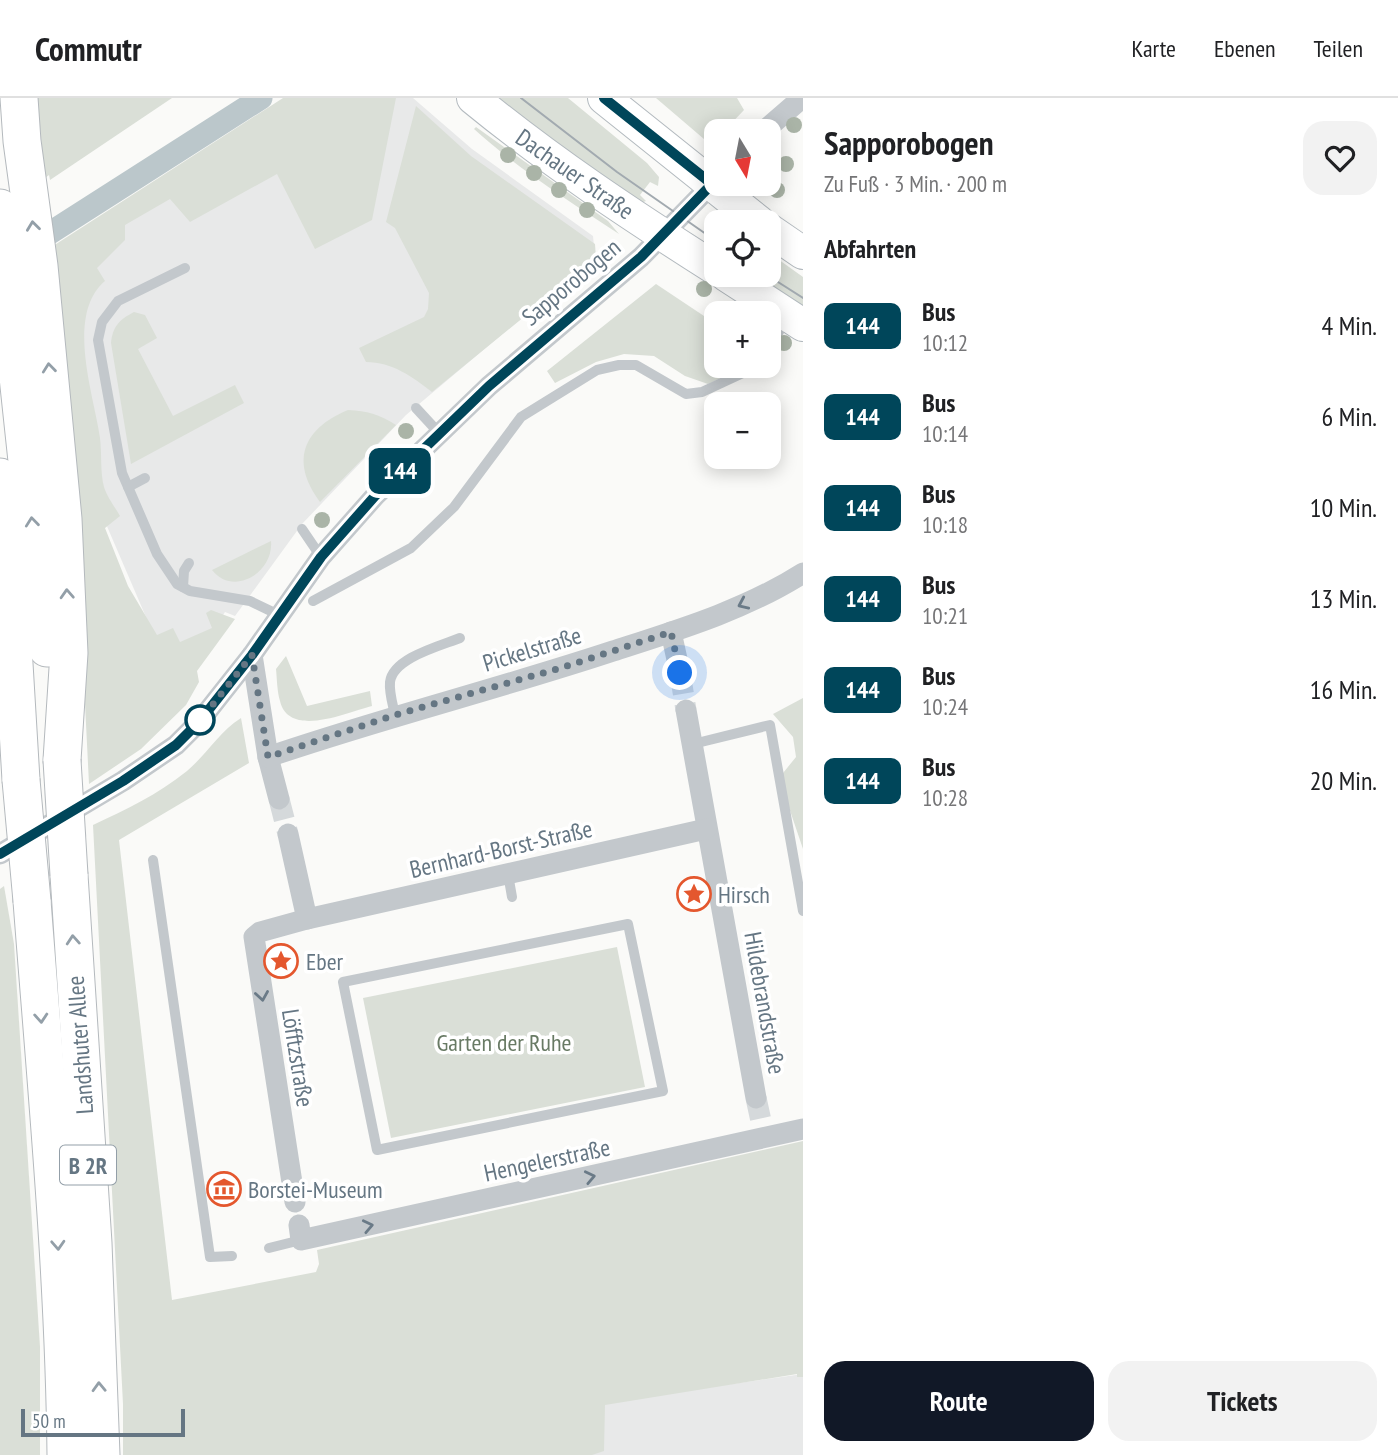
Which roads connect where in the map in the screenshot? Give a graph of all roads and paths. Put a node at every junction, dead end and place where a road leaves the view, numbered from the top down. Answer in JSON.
{"nodes":[{"id":1,"x":19,"y":98,"type":"edge"},
{"id":2,"x":473,"y":98,"type":"edge"},
{"id":3,"x":604,"y":98,"type":"edge"},
{"id":4,"x":802,"y":98,"type":"edge"},
{"id":5,"x":778,"y":119,"type":"edge"},
{"id":6,"x":704,"y":174,"type":"edge"},
{"id":7,"x":704,"y":192,"type":"edge"},
{"id":8,"x":730,"y":196,"type":"edge"},
{"id":9,"x":0,"y":208,"type":"edge"},
{"id":10,"x":746,"y":210,"type":"edge"},
{"id":11,"x":663,"y":235,"type":"junction"},
{"id":12,"x":781,"y":238,"type":"edge"},
{"id":13,"x":803,"y":253,"type":"edge"},
{"id":14,"x":704,"y":261,"type":"edge"},
{"id":15,"x":185,"y":268,"type":"dead end"},
{"id":16,"x":24,"y":276,"type":"junction"},
{"id":17,"x":745,"y":287,"type":"edge"},
{"id":18,"x":796,"y":320,"type":"edge"},
{"id":19,"x":781,"y":336,"type":"edge"},
{"id":20,"x":732,"y":378,"type":"edge"},
{"id":21,"x":416,"y":408,"type":"dead end"},
{"id":22,"x":439,"y":433,"type":"junction"},
{"id":23,"x":0,"y":477,"type":"edge"},
{"id":24,"x":145,"y":478,"type":"dead end"},
{"id":25,"x":128,"y":487,"type":"junction"},
{"id":26,"x":302,"y":529,"type":"dead end"},
{"id":27,"x":321,"y":557,"type":"junction"},
{"id":28,"x":188,"y":563,"type":"dead end"},
{"id":29,"x":803,"y":573,"type":"edge"},
{"id":30,"x":183,"y":587,"type":"junction"},
{"id":31,"x":313,"y":601,"type":"dead end"},
{"id":32,"x":279,"y":615,"type":"junction"},
{"id":33,"x":671,"y":632,"type":"junction"},
{"id":34,"x":460,"y":638,"type":"dead end"},
{"id":35,"x":0,"y":647,"type":"edge"},
{"id":36,"x":252,"y":655,"type":"junction"},
{"id":37,"x":680,"y":673,"type":"tunnel mouth"},
{"id":38,"x":687,"y":710,"type":"tunnel mouth"},
{"id":39,"x":395,"y":715,"type":"junction"},
{"id":40,"x":693,"y":744,"type":"junction"},
{"id":41,"x":268,"y":757,"type":"junction"},
{"id":42,"x":21,"y":780,"type":"junction"},
{"id":43,"x":279,"y":799,"type":"tunnel mouth"},
{"id":44,"x":706,"y":830,"type":"junction"},
{"id":45,"x":288,"y":834,"type":"tunnel mouth"},
{"id":46,"x":0,"y":854,"type":"edge"},
{"id":47,"x":153,"y":860,"type":"dead end"},
{"id":48,"x":508,"y":874,"type":"junction"},
{"id":49,"x":512,"y":897,"type":"dead end"},
{"id":50,"x":803,"y":911,"type":"edge"},
{"id":51,"x":307,"y":919,"type":"junction"},
{"id":52,"x":520,"y":932,"type":"dead end"},
{"id":53,"x":522,"y":945,"type":"junction"},
{"id":54,"x":756,"y":1098,"type":"tunnel mouth"},
{"id":55,"x":803,"y":1129,"type":"edge"},
{"id":56,"x":295,"y":1202,"type":"dead end"},
{"id":57,"x":300,"y":1233,"type":"joint"},
{"id":58,"x":269,"y":1248,"type":"dead end"},
{"id":59,"x":232,"y":1256,"type":"dead end"},
{"id":60,"x":66,"y":1455,"type":"edge"},
{"id":61,"x":101,"y":1455,"type":"edge"}],
"edges":[{"from":16,"to":1,"type":"highway","one_way":true},
{"from":2,"to":11,"type":"main road","name":"Dachauer Straße"},
{"from":3,"to":6,"type":"main road"},
{"from":4,"to":5,"type":"street"},
{"from":7,"to":11,"type":"street","name":"Sapporobogen"},
{"from":8,"to":10,"type":"main road"},
{"from":9,"to":16,"type":"highway"},
{"from":11,"to":14,"type":"main road","name":"Dachauer Straße"},
{"from":11,"to":22,"type":"street","name":"Sapporobogen"},
{"from":12,"to":13,"type":"main road"},
{"from":15,"to":25,"type":"lane"},
{"from":61,"to":16,"type":"highway","name":"Landshuter Allee","number":"B 2R","one_way":true,"bridge":true},
{"from":17,"to":18,"type":"main road"},
{"from":18,"to":19,"type":"lane"},
{"from":20,"to":31,"type":"lane"},
{"from":21,"to":22,"type":"lane"},
{"from":22,"to":27,"type":"street","name":"Sapporobogen"},
{"from":23,"to":42,"type":"highway","number":"B 2R","one_way":true},
{"from":24,"to":25,"type":"lane"},
{"from":25,"to":30,"type":"lane"},
{"from":26,"to":27,"type":"lane"},
{"from":27,"to":32,"type":"street","name":"Sapporobogen"},
{"from":28,"to":30,"type":"lane"},
{"from":29,"to":33,"type":"street","name":"Pickelstraße","one_way":true},
{"from":30,"to":32,"type":"lane"},
{"from":32,"to":36,"type":"street","name":"Sapporobogen"},
{"from":33,"to":37,"type":"street"},
{"from":33,"to":39,"type":"street","name":"Pickelstraße"},
{"from":34,"to":39,"type":"lane"},
{"from":35,"to":42,"type":"highway"},
{"from":36,"to":41,"type":"street"},
{"from":36,"to":46,"type":"street","name":"Sapporobogen"},
{"from":38,"to":40,"type":"street","name":"Hildebrandstraße"},
{"from":39,"to":41,"type":"street","name":"Pickelstraße"},
{"from":40,"to":44,"type":"street","name":"Hildebrandstraße"},
{"from":40,"to":50,"type":"lane"},
{"from":41,"to":43,"type":"street"},
{"from":42,"to":60,"type":"highway","name":"Landshuter Allee","number":"B 2R","one_way":true,"bridge":true},
{"from":44,"to":48,"type":"street","name":"Bernhard-Borst-Straße"},
{"from":44,"to":54,"type":"street","name":"Hildebrandstraße"},
{"from":45,"to":51,"type":"street"},
{"from":47,"to":59,"type":"lane"},
{"from":48,"to":49,"type":"lane"},
{"from":48,"to":51,"type":"street","name":"Bernhard-Borst-Straße"},
{"from":51,"to":56,"type":"street","name":"Löfftzstraße","one_way":true},
{"from":52,"to":53,"type":"lane"},
{"from":53,"to":53,"type":"lane"},
{"from":57,"to":55,"type":"street","name":"Hengelerstraße","one_way":true},
{"from":57,"to":58,"type":"lane"}]}
